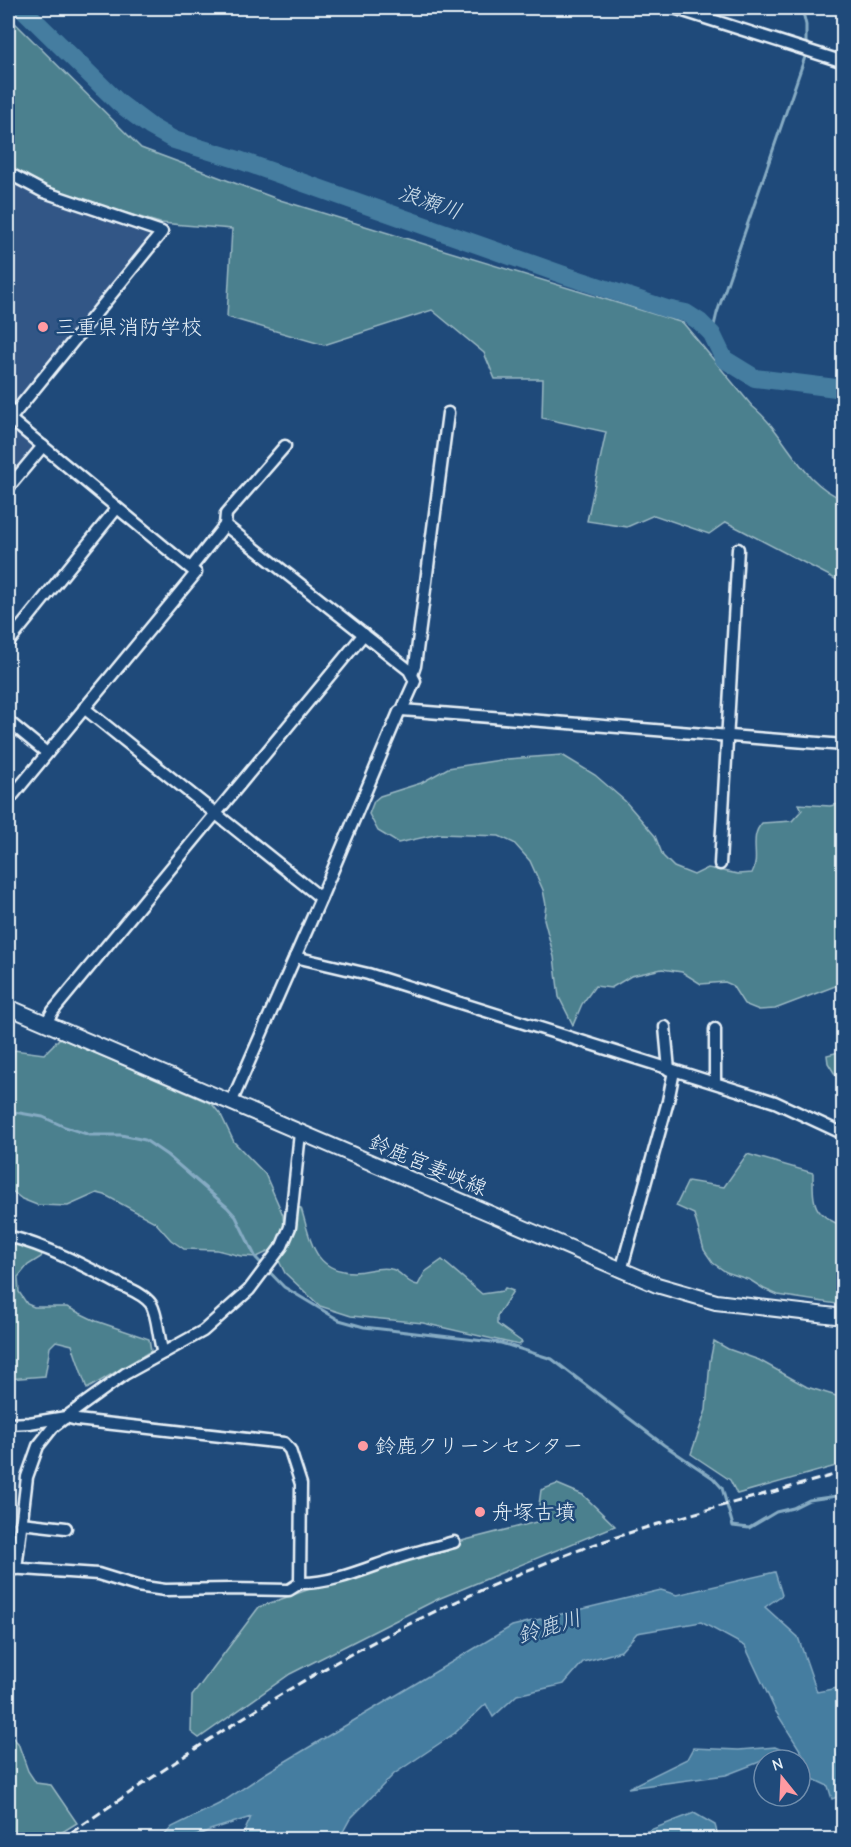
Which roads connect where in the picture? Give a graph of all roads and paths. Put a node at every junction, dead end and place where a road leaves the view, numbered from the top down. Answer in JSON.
{"nodes":[{"id":1,"x":674,"y":8,"type":"edge"},
{"id":2,"x":843,"y":62,"type":"edge"},
{"id":3,"x":8,"y":173,"type":"edge"},
{"id":4,"x":448,"y":413,"type":"dead end"},
{"id":5,"x":43,"y":446,"type":"junction"},
{"id":6,"x":285,"y":446,"type":"dead end"},
{"id":7,"x":8,"y":488,"type":"edge"},
{"id":8,"x":117,"y":508,"type":"junction"},
{"id":9,"x":225,"y":525,"type":"junction"},
{"id":10,"x":738,"y":549,"type":"dead end"},
{"id":11,"x":191,"y":568,"type":"junction"},
{"id":12,"x":364,"y":634,"type":"junction"},
{"id":13,"x":8,"y":642,"type":"edge"},
{"id":14,"x":412,"y":675,"type":"junction"},
{"id":15,"x":84,"y":708,"type":"junction"},
{"id":16,"x":402,"y":710,"type":"junction"},
{"id":17,"x":8,"y":721,"type":"edge"},
{"id":18,"x":727,"y":736,"type":"junction"},
{"id":19,"x":843,"y":745,"type":"edge"},
{"id":20,"x":46,"y":753,"type":"junction"},
{"id":21,"x":8,"y":801,"type":"edge"},
{"id":22,"x":216,"y":813,"type":"junction"},
{"id":23,"x":720,"y":864,"type":"dead end"},
{"id":24,"x":321,"y":898,"type":"junction"},
{"id":25,"x":295,"y":957,"type":"junction"},
{"id":26,"x":8,"y":1007,"type":"edge"},
{"id":27,"x":46,"y":1023,"type":"junction"},
{"id":28,"x":665,"y":1027,"type":"dead end"},
{"id":29,"x":715,"y":1029,"type":"dead end"},
{"id":30,"x":672,"y":1071,"type":"junction"},
{"id":31,"x":715,"y":1082,"type":"junction"},
{"id":32,"x":231,"y":1103,"type":"junction"},
{"id":33,"x":300,"y":1132,"type":"junction"},
{"id":34,"x":843,"y":1134,"type":"edge"},
{"id":35,"x":8,"y":1236,"type":"edge"},
{"id":36,"x":621,"y":1271,"type":"junction"},
{"id":37,"x":843,"y":1317,"type":"edge"},
{"id":38,"x":163,"y":1353,"type":"junction"},
{"id":39,"x":66,"y":1417,"type":"junction"},
{"id":40,"x":8,"y":1424,"type":"edge"},
{"id":41,"x":21,"y":1523,"type":"junction"},
{"id":42,"x":66,"y":1528,"type":"dead end"},
{"id":43,"x":454,"y":1542,"type":"dead end"},
{"id":44,"x":12,"y":1568,"type":"edge"},
{"id":45,"x":300,"y":1583,"type":"junction"}],
"edges":[{"from":1,"to":2,"type":"street"},
{"from":3,"to":5,"type":"street"},
{"from":4,"to":14,"type":"street"},
{"from":5,"to":7,"type":"street"},
{"from":5,"to":8,"type":"street"},
{"from":6,"to":9,"type":"street"},
{"from":8,"to":11,"type":"street"},
{"from":8,"to":13,"type":"street"},
{"from":9,"to":11,"type":"street"},
{"from":9,"to":12,"type":"street"},
{"from":10,"to":18,"type":"street"},
{"from":11,"to":15,"type":"street"},
{"from":12,"to":14,"type":"street"},
{"from":12,"to":22,"type":"street"},
{"from":14,"to":16,"type":"street"},
{"from":15,"to":20,"type":"street"},
{"from":15,"to":22,"type":"street"},
{"from":16,"to":18,"type":"street"},
{"from":16,"to":24,"type":"street"},
{"from":17,"to":20,"type":"street"},
{"from":18,"to":19,"type":"street"},
{"from":18,"to":23,"type":"street"},
{"from":20,"to":21,"type":"street"},
{"from":22,"to":24,"type":"street"},
{"from":22,"to":27,"type":"street"},
{"from":24,"to":25,"type":"street"},
{"from":25,"to":30,"type":"street"},
{"from":25,"to":32,"type":"street"},
{"from":26,"to":27,"type":"main road","name":"鈴鹿宮妻峡線"},
{"from":27,"to":32,"type":"main road","name":"鈴鹿宮妻峡線"},
{"from":28,"to":30,"type":"street"},
{"from":29,"to":31,"type":"street"},
{"from":30,"to":31,"type":"street"},
{"from":30,"to":36,"type":"street"},
{"from":31,"to":34,"type":"street"},
{"from":32,"to":33,"type":"main road","name":"鈴鹿宮妻峡線"},
{"from":33,"to":36,"type":"main road","name":"鈴鹿宮妻峡線"},
{"from":33,"to":38,"type":"street"},
{"from":35,"to":38,"type":"street"},
{"from":36,"to":37,"type":"main road","name":"鈴鹿宮妻峡線"},
{"from":38,"to":39,"type":"street"},
{"from":39,"to":40,"type":"street"},
{"from":39,"to":41,"type":"street"},
{"from":39,"to":45,"type":"street"},
{"from":41,"to":42,"type":"street"},
{"from":41,"to":44,"type":"street"},
{"from":43,"to":45,"type":"street"},
{"from":44,"to":45,"type":"street"}]}
